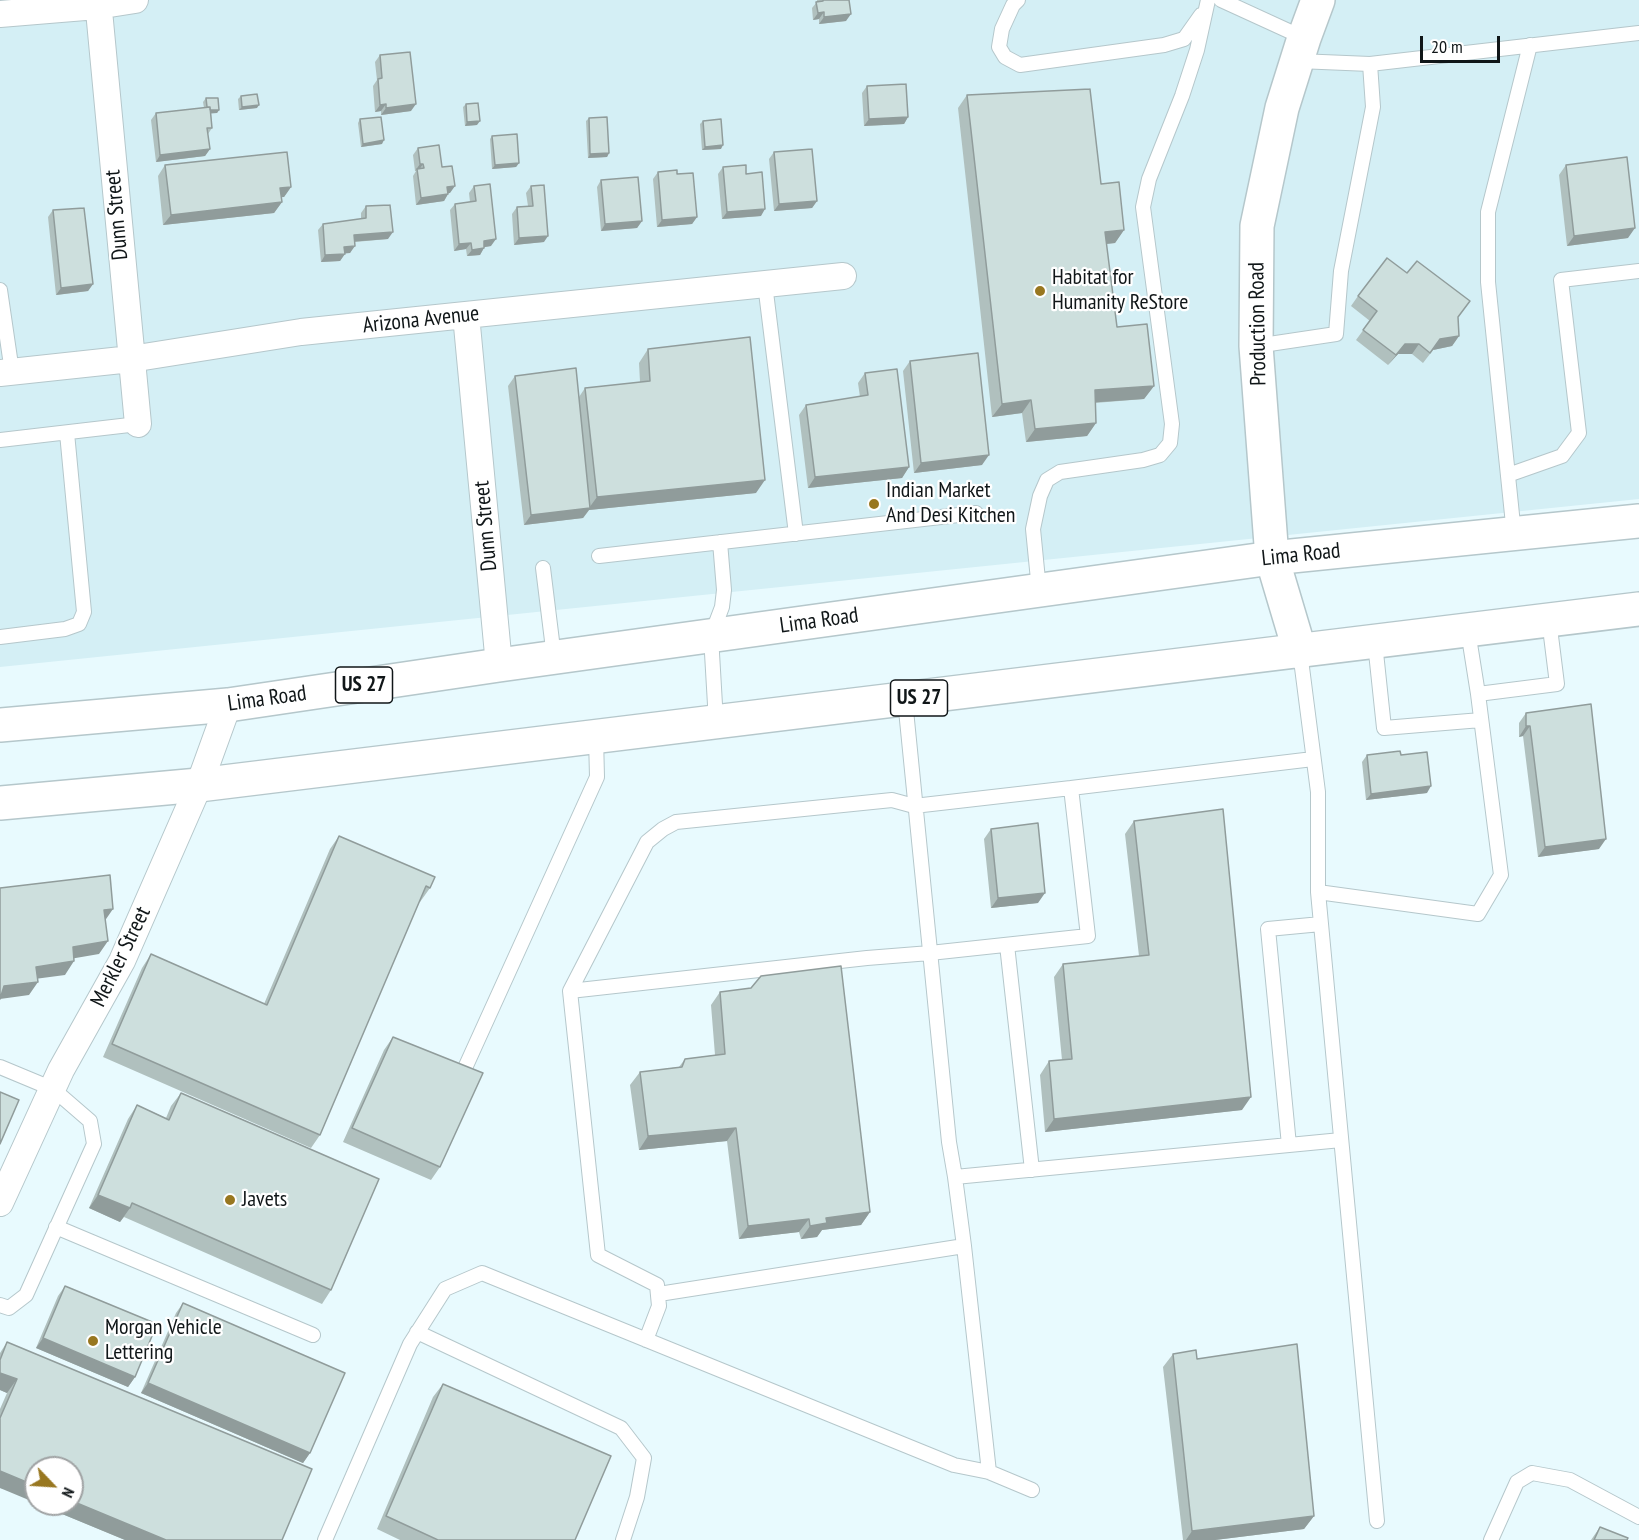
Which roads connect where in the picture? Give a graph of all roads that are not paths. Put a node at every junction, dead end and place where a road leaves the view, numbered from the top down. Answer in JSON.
{"nodes":[{"id":1,"x":135,"y":0,"type":"edge"},
{"id":2,"x":1018,"y":0,"type":"edge"},
{"id":3,"x":1208,"y":0,"type":"edge"},
{"id":4,"x":1221,"y":0,"type":"edge"},
{"id":5,"x":1318,"y":0,"type":"edge"},
{"id":6,"x":97,"y":3,"type":"edge"},
{"id":7,"x":0,"y":14,"type":"edge"},
{"id":8,"x":1639,"y":33,"type":"edge"},
{"id":9,"x":1530,"y":45,"type":"junction"},
{"id":10,"x":1300,"y":49,"type":"junction"},
{"id":11,"x":1370,"y":64,"type":"junction"},
{"id":12,"x":1639,"y":271,"type":"edge"},
{"id":13,"x":843,"y":276,"type":"dead end"},
{"id":14,"x":765,"y":284,"type":"junction"},
{"id":15,"x":0,"y":290,"type":"edge"},
{"id":16,"x":466,"y":315,"type":"junction"},
{"id":17,"x":1256,"y":346,"type":"junction"},
{"id":18,"x":131,"y":359,"type":"junction"},
{"id":19,"x":6,"y":373,"type":"edge"},
{"id":20,"x":138,"y":424,"type":"joint"},
{"id":21,"x":67,"y":433,"type":"junction"},
{"id":22,"x":0,"y":440,"type":"edge"},
{"id":23,"x":1508,"y":475,"type":"junction"},
{"id":24,"x":976,"y":513,"type":"dead end"},
{"id":25,"x":1639,"y":521,"type":"edge"},
{"id":26,"x":796,"y":534,"type":"junction"},
{"id":27,"x":1514,"y":534,"type":"junction"},
{"id":28,"x":720,"y":542,"type":"junction"},
{"id":29,"x":598,"y":556,"type":"dead end"},
{"id":30,"x":1272,"y":558,"type":"junction"},
{"id":31,"x":543,"y":568,"type":"dead end"},
{"id":32,"x":1039,"y":590,"type":"junction"},
{"id":33,"x":1639,"y":609,"type":"edge"},
{"id":34,"x":1549,"y":621,"type":"junction"},
{"id":35,"x":1468,"y":631,"type":"junction"},
{"id":36,"x":711,"y":636,"type":"junction"},
{"id":37,"x":0,"y":637,"type":"edge"},
{"id":38,"x":1375,"y":643,"type":"junction"},
{"id":39,"x":1300,"y":652,"type":"junction"},
{"id":40,"x":554,"y":657,"type":"junction"},
{"id":41,"x":499,"y":665,"type":"junction"},
{"id":42,"x":1478,"y":694,"type":"junction"},
{"id":43,"x":905,"y":700,"type":"junction"},
{"id":44,"x":228,"y":705,"type":"junction"},
{"id":45,"x":1481,"y":720,"type":"junction"},
{"id":46,"x":716,"y":722,"type":"junction"},
{"id":47,"x":0,"y":725,"type":"edge"},
{"id":48,"x":596,"y":737,"type":"junction"},
{"id":49,"x":1314,"y":759,"type":"junction"},
{"id":50,"x":198,"y":785,"type":"junction"},
{"id":51,"x":1071,"y":788,"type":"junction"},
{"id":52,"x":0,"y":802,"type":"edge"},
{"id":53,"x":914,"y":806,"type":"junction"},
{"id":54,"x":1318,"y":892,"type":"junction"},
{"id":55,"x":1321,"y":924,"type":"junction"},
{"id":56,"x":1007,"y":945,"type":"junction"},
{"id":57,"x":930,"y":954,"type":"junction"},
{"id":58,"x":570,"y":991,"type":"junction"},
{"id":59,"x":0,"y":1067,"type":"edge"},
{"id":60,"x":465,"y":1068,"type":"edge"},
{"id":61,"x":52,"y":1089,"type":"junction"},
{"id":62,"x":1341,"y":1140,"type":"junction"},
{"id":63,"x":1289,"y":1145,"type":"junction"},
{"id":64,"x":1032,"y":1170,"type":"junction"},
{"id":65,"x":956,"y":1178,"type":"junction"},
{"id":66,"x":0,"y":1203,"type":"edge"},
{"id":67,"x":56,"y":1227,"type":"junction"},
{"id":68,"x":964,"y":1246,"type":"junction"},
{"id":69,"x":659,"y":1294,"type":"junction"},
{"id":70,"x":0,"y":1305,"type":"edge"},
{"id":71,"x":417,"y":1332,"type":"junction"},
{"id":72,"x":313,"y":1335,"type":"dead end"},
{"id":73,"x":646,"y":1340,"type":"junction"},
{"id":74,"x":989,"y":1472,"type":"junction"},
{"id":75,"x":1032,"y":1490,"type":"dead end"},
{"id":76,"x":1639,"y":1517,"type":"edge"},
{"id":77,"x":1377,"y":1521,"type":"dead end"},
{"id":78,"x":325,"y":1540,"type":"edge"},
{"id":79,"x":623,"y":1540,"type":"edge"},
{"id":80,"x":1491,"y":1540,"type":"edge"}],
"edges":[{"from":1,"to":6,"type":"street"},
{"from":2,"to":3,"type":"lane"},
{"from":3,"to":32,"type":"lane"},
{"from":4,"to":10,"type":"lane"},
{"from":5,"to":10,"type":"main road","name":"Production Road"},
{"from":6,"to":7,"type":"street"},
{"from":6,"to":18,"type":"street","name":"Dunn Street"},
{"from":8,"to":9,"type":"lane"},
{"from":9,"to":11,"type":"lane"},
{"from":9,"to":23,"type":"lane"},
{"from":10,"to":11,"type":"lane"},
{"from":10,"to":17,"type":"main road","name":"Production Road"},
{"from":11,"to":17,"type":"lane"},
{"from":12,"to":23,"type":"lane"},
{"from":13,"to":14,"type":"street","name":"Arizona Avenue"},
{"from":14,"to":16,"type":"street","name":"Arizona Avenue"},
{"from":14,"to":26,"type":"lane"},
{"from":15,"to":19,"type":"lane"},
{"from":16,"to":18,"type":"street","name":"Arizona Avenue"},
{"from":16,"to":41,"type":"street","name":"Dunn Street"},
{"from":17,"to":30,"type":"main road","name":"Production Road"},
{"from":18,"to":19,"type":"street","name":"Arizona Avenue"},
{"from":18,"to":20,"type":"street","name":"Dunn Street"},
{"from":20,"to":21,"type":"lane"},
{"from":21,"to":22,"type":"lane"},
{"from":21,"to":37,"type":"lane"},
{"from":23,"to":27,"type":"lane"},
{"from":24,"to":26,"type":"lane"},
{"from":25,"to":27,"type":"main road","name":"Lima Road","number":"US 27"},
{"from":26,"to":28,"type":"lane"},
{"from":27,"to":30,"type":"main road","name":"Lima Road","number":"US 27"},
{"from":28,"to":29,"type":"lane"},
{"from":28,"to":36,"type":"lane"},
{"from":30,"to":32,"type":"main road","name":"Lima Road","number":"US 27"},
{"from":30,"to":39,"type":"main road","name":"Production Road"},
{"from":31,"to":40,"type":"lane"},
{"from":32,"to":36,"type":"main road","name":"Lima Road","number":"US 27"},
{"from":33,"to":34,"type":"main road","number":"US 27"},
{"from":34,"to":35,"type":"main road","number":"US 27"},
{"from":34,"to":42,"type":"lane"},
{"from":35,"to":38,"type":"main road","number":"US 27"},
{"from":35,"to":42,"type":"lane"},
{"from":36,"to":40,"type":"main road","name":"Lima Road","number":"US 27"},
{"from":36,"to":46,"type":"lane"},
{"from":38,"to":39,"type":"main road","number":"US 27"},
{"from":38,"to":45,"type":"lane"},
{"from":39,"to":43,"type":"main road","number":"US 27"},
{"from":39,"to":49,"type":"lane"},
{"from":40,"to":41,"type":"main road","name":"Lima Road","number":"US 27"},
{"from":41,"to":44,"type":"main road","name":"Lima Road","number":"US 27"},
{"from":42,"to":45,"type":"lane"},
{"from":43,"to":46,"type":"main road","number":"US 27"},
{"from":43,"to":53,"type":"lane"},
{"from":44,"to":47,"type":"main road","name":"Lima Road","number":"US 27"},
{"from":44,"to":50,"type":"street","name":"Merkler Street"},
{"from":45,"to":54,"type":"lane"},
{"from":46,"to":48,"type":"main road","number":"US 27"},
{"from":48,"to":50,"type":"main road","number":"US 27"},
{"from":48,"to":60,"type":"lane"},
{"from":49,"to":51,"type":"lane"},
{"from":49,"to":54,"type":"lane"},
{"from":50,"to":52,"type":"main road","number":"US 27"},
{"from":50,"to":61,"type":"street","name":"Merkler Street"},
{"from":51,"to":53,"type":"lane"},
{"from":51,"to":56,"type":"lane"},
{"from":53,"to":57,"type":"lane"},
{"from":53,"to":58,"type":"lane"},
{"from":54,"to":55,"type":"lane"},
{"from":55,"to":62,"type":"lane"},
{"from":55,"to":63,"type":"lane"},
{"from":56,"to":57,"type":"lane"},
{"from":56,"to":64,"type":"lane"},
{"from":57,"to":58,"type":"lane"},
{"from":57,"to":65,"type":"lane"},
{"from":58,"to":69,"type":"lane"},
{"from":59,"to":61,"type":"lane"},
{"from":61,"to":66,"type":"street","name":"Merkler Street"},
{"from":61,"to":67,"type":"lane"},
{"from":62,"to":63,"type":"lane"},
{"from":62,"to":77,"type":"lane"},
{"from":63,"to":64,"type":"lane"},
{"from":64,"to":65,"type":"lane"},
{"from":65,"to":68,"type":"lane"},
{"from":67,"to":70,"type":"lane"},
{"from":67,"to":72,"type":"lane"},
{"from":68,"to":69,"type":"lane"},
{"from":68,"to":74,"type":"lane"},
{"from":69,"to":73,"type":"lane"},
{"from":71,"to":73,"type":"lane"},
{"from":71,"to":78,"type":"lane"},
{"from":71,"to":79,"type":"lane"},
{"from":73,"to":74,"type":"lane"},
{"from":74,"to":75,"type":"lane"},
{"from":76,"to":80,"type":"lane"}]}
